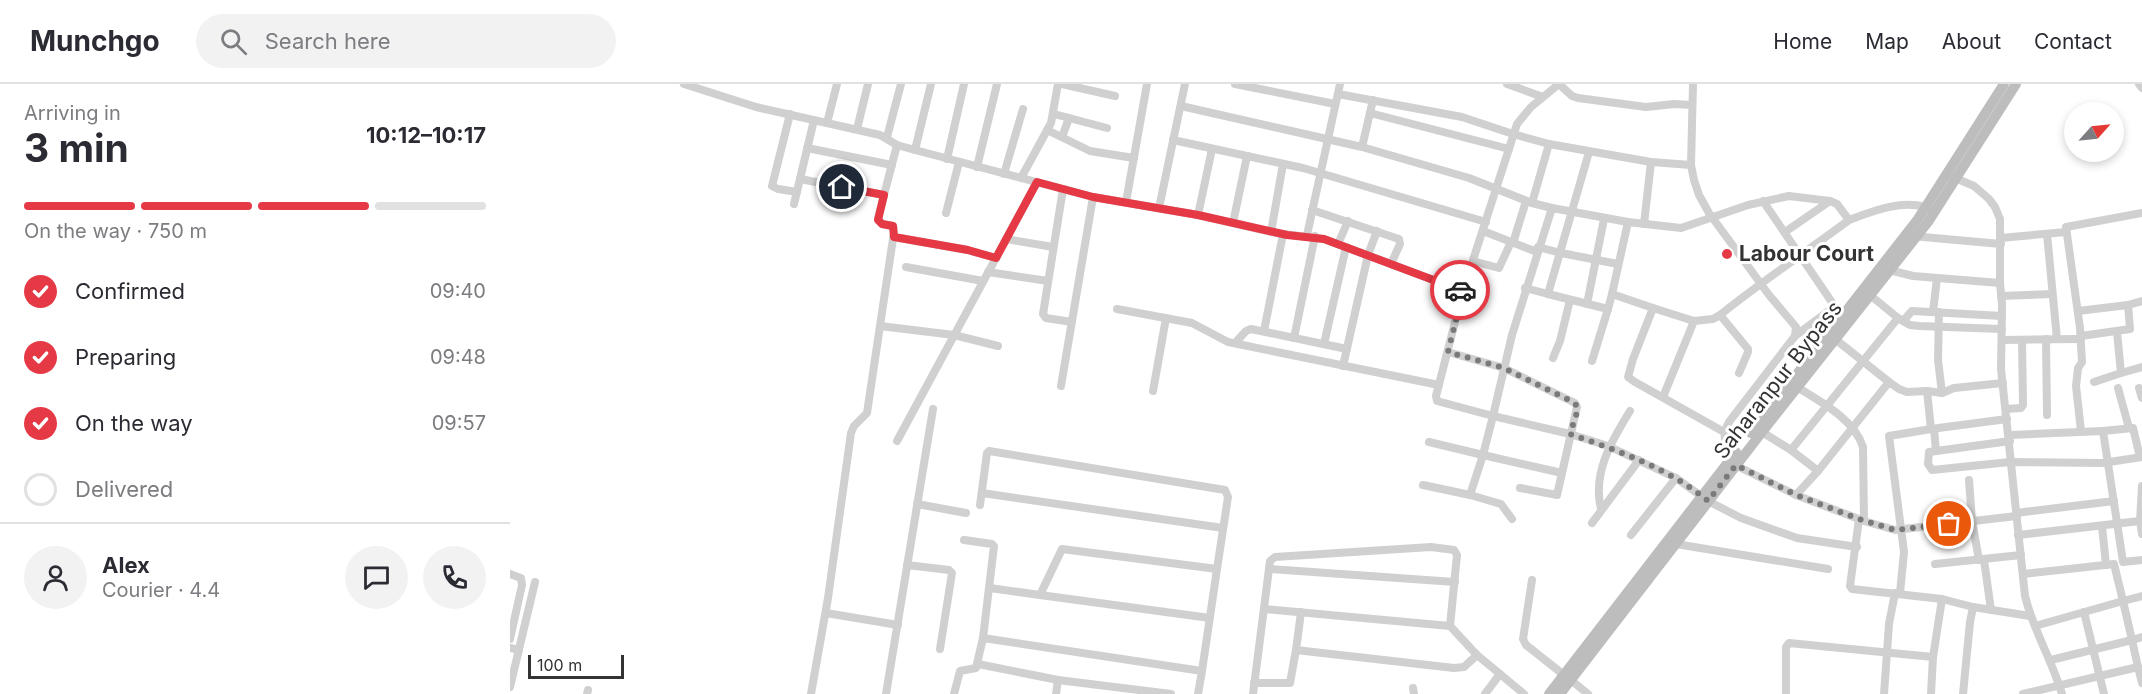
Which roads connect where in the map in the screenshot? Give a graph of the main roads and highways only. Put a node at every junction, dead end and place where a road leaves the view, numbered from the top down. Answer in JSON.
{"nodes":[{"id":1,"x":2004,"y":84,"type":"edge"},
{"id":2,"x":2016,"y":84,"type":"edge"},
{"id":3,"x":1951,"y":176,"type":"junction"},
{"id":4,"x":1911,"y":236,"type":"junction"},
{"id":5,"x":1734,"y":461,"type":"junction"},
{"id":6,"x":1705,"y":499,"type":"junction"},
{"id":7,"x":1568,"y":678,"type":"junction"},
{"id":8,"x":1553,"y":694,"type":"edge"}],
"edges":[{"from":1,"to":3,"type":"main road"},
{"from":2,"to":3,"type":"main road","name":"Saharanpur Bypass"},
{"from":3,"to":4,"type":"main road","name":"Saharanpur Bypass"},
{"from":4,"to":5,"type":"main road"},
{"from":4,"to":5,"type":"main road","name":"Saharanpur Bypass"},
{"from":5,"to":6,"type":"main road","name":"Saharanpur Bypass"},
{"from":6,"to":7,"type":"main road"},
{"from":6,"to":7,"type":"main road","name":"Saharanpur Bypass"},
{"from":7,"to":8,"type":"main road","name":"Saharanpur Bypass"}]}
